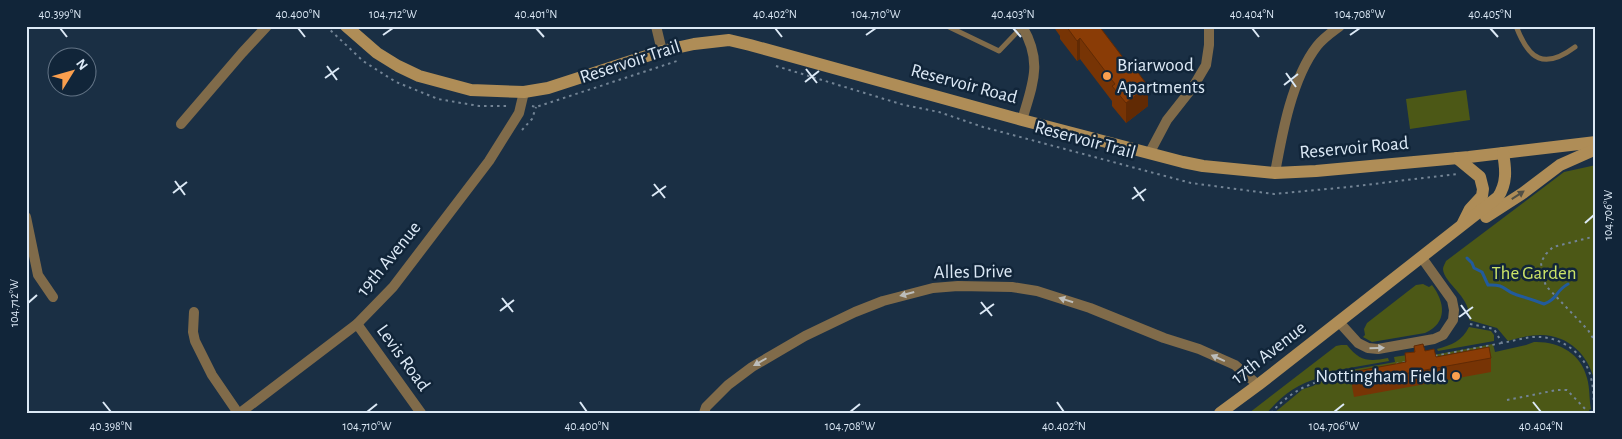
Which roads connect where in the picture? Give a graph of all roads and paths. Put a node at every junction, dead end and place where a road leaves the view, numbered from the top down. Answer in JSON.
{"nodes":[{"id":1,"x":268,"y":26,"type":"edge"},
{"id":2,"x":326,"y":26,"type":"edge"},
{"id":3,"x":346,"y":26,"type":"edge"},
{"id":4,"x":656,"y":26,"type":"edge"},
{"id":5,"x":947,"y":26,"type":"edge"},
{"id":6,"x":1022,"y":26,"type":"edge"},
{"id":7,"x":1209,"y":26,"type":"edge"},
{"id":8,"x":1340,"y":26,"type":"edge"},
{"id":9,"x":1516,"y":26,"type":"edge"},
{"id":10,"x":1574,"y":47,"type":"dead end"},
{"id":11,"x":662,"y":51,"type":"junction"},
{"id":12,"x":684,"y":59,"type":"dead end"},
{"id":13,"x":776,"y":66,"type":"dead end"},
{"id":14,"x":524,"y":92,"type":"junction"},
{"id":15,"x":521,"y":106,"type":"junction"},
{"id":16,"x":536,"y":106,"type":"junction"},
{"id":17,"x":1022,"y":120,"type":"junction"},
{"id":18,"x":181,"y":124,"type":"dead end"},
{"id":19,"x":518,"y":135,"type":"dead end"},
{"id":20,"x":1596,"y":142,"type":"edge"},
{"id":21,"x":1596,"y":149,"type":"edge"},
{"id":22,"x":1150,"y":152,"type":"junction"},
{"id":23,"x":1503,"y":153,"type":"junction"},
{"id":24,"x":1457,"y":158,"type":"junction"},
{"id":25,"x":1275,"y":173,"type":"junction"},
{"id":26,"x":1458,"y":174,"type":"dead end"},
{"id":27,"x":26,"y":217,"type":"edge"},
{"id":28,"x":1460,"y":228,"type":"junction"},
{"id":29,"x":1596,"y":236,"type":"edge"},
{"id":30,"x":1422,"y":258,"type":"junction"},
{"id":31,"x":53,"y":297,"type":"dead end"},
{"id":32,"x":194,"y":312,"type":"dead end"},
{"id":33,"x":1339,"y":322,"type":"junction"},
{"id":34,"x":357,"y":324,"type":"junction"},
{"id":35,"x":1470,"y":324,"type":"dead end"},
{"id":36,"x":1502,"y":343,"type":"junction"},
{"id":37,"x":1596,"y":343,"type":"edge"},
{"id":38,"x":1434,"y":356,"type":"edge"},
{"id":39,"x":1406,"y":362,"type":"edge"},
{"id":40,"x":1396,"y":364,"type":"edge"},
{"id":41,"x":1358,"y":372,"type":"edge"},
{"id":42,"x":1258,"y":385,"type":"junction"},
{"id":43,"x":1507,"y":400,"type":"dead end"},
{"id":44,"x":239,"y":413,"type":"edge"},
{"id":45,"x":421,"y":413,"type":"edge"},
{"id":46,"x":704,"y":413,"type":"edge"},
{"id":47,"x":1220,"y":413,"type":"edge"},
{"id":48,"x":1271,"y":413,"type":"edge"},
{"id":49,"x":1589,"y":413,"type":"edge"},
{"id":50,"x":1595,"y":413,"type":"edge"}],
"edges":[{"from":1,"to":18,"type":"street"},
{"from":2,"to":15,"type":"path","name":"Reservoir Trail"},
{"from":3,"to":14,"type":"street","name":"Reservoir Road"},
{"from":4,"to":11,"type":"street"},
{"from":5,"to":6,"type":"lane"},
{"from":6,"to":17,"type":"street"},
{"from":7,"to":22,"type":"street"},
{"from":8,"to":25,"type":"street"},
{"from":9,"to":10,"type":"lane"},
{"from":11,"to":14,"type":"street","name":"Reservoir Road"},
{"from":11,"to":17,"type":"street","name":"Reservoir Road"},
{"from":12,"to":16,"type":"path","name":"Reservoir Trail"},
{"from":13,"to":26,"type":"path","name":"Reservoir Trail"},
{"from":14,"to":15,"type":"street","name":"19th Avenue"},
{"from":15,"to":16,"type":"path","name":"Reservoir Trail"},
{"from":15,"to":34,"type":"street","name":"19th Avenue"},
{"from":16,"to":19,"type":"path"},
{"from":17,"to":22,"type":"street","name":"Reservoir Road"},
{"from":20,"to":23,"type":"street","name":"Reservoir Road"},
{"from":28,"to":21,"type":"street","one_way":true},
{"from":22,"to":25,"type":"street","name":"Reservoir Road"},
{"from":23,"to":24,"type":"street","name":"Reservoir Road"},
{"from":23,"to":28,"type":"street","name":"17th Avenue"},
{"from":24,"to":25,"type":"street","name":"Reservoir Road"},
{"from":24,"to":28,"type":"street"},
{"from":27,"to":31,"type":"street"},
{"from":28,"to":30,"type":"street","name":"17th Avenue"},
{"from":29,"to":37,"type":"path"},
{"from":30,"to":33,"type":"street","name":"17th Avenue"},
{"from":33,"to":30,"type":"street","one_way":true},
{"from":32,"to":44,"type":"street","name":"19th Avenue"},
{"from":33,"to":42,"type":"street","name":"17th Avenue"},
{"from":34,"to":44,"type":"street","name":"19th Avenue"},
{"from":34,"to":45,"type":"street","name":"Levis Road"},
{"from":35,"to":36,"type":"path"},
{"from":36,"to":38,"type":"path"},
{"from":36,"to":50,"type":"path"},
{"from":39,"to":40,"type":"path"},
{"from":41,"to":48,"type":"path"},
{"from":42,"to":46,"type":"street","name":"Alles Drive","one_way":true},
{"from":42,"to":47,"type":"street","name":"17th Avenue"},
{"from":43,"to":49,"type":"path"}]}
